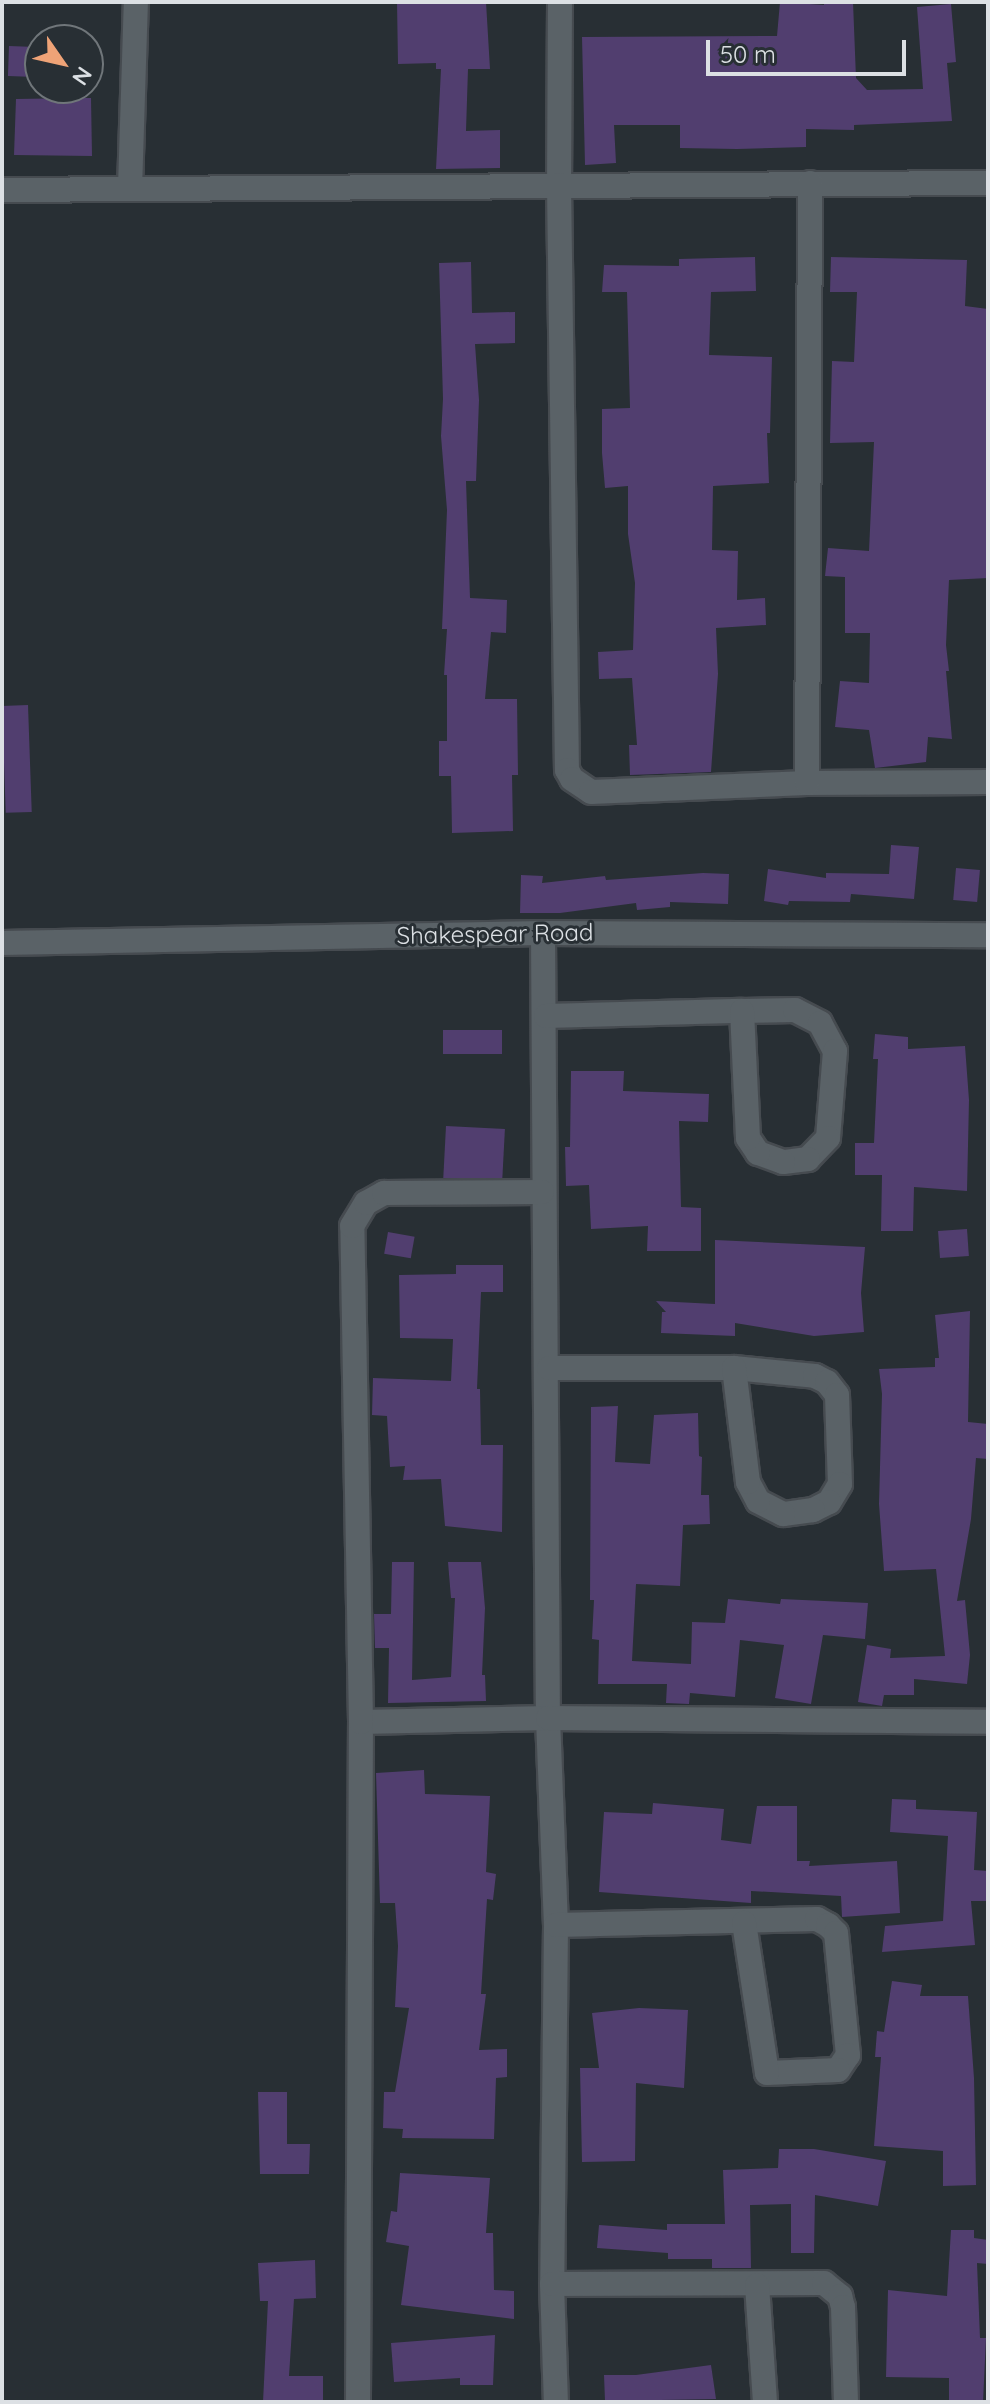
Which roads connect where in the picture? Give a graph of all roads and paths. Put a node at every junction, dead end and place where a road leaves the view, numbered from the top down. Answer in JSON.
{"nodes":[{"id":1,"x":136,"y":2,"type":"edge"},
{"id":2,"x":560,"y":2,"type":"edge"},
{"id":3,"x":810,"y":183,"type":"junction"},
{"id":4,"x":988,"y":183,"type":"edge"},
{"id":5,"x":559,"y":185,"type":"junction"},
{"id":6,"x":130,"y":189,"type":"junction"},
{"id":7,"x":2,"y":190,"type":"edge"},
{"id":8,"x":988,"y":782,"type":"edge"},
{"id":9,"x":807,"y":783,"type":"junction"},
{"id":10,"x":543,"y":933,"type":"junction"},
{"id":11,"x":988,"y":935,"type":"edge"},
{"id":12,"x":2,"y":943,"type":"edge"},
{"id":13,"x":742,"y":1011,"type":"junction"},
{"id":14,"x":546,"y":1016,"type":"junction"},
{"id":15,"x":542,"y":1192,"type":"junction"},
{"id":16,"x":549,"y":1368,"type":"junction"},
{"id":17,"x":734,"y":1368,"type":"junction"},
{"id":18,"x":548,"y":1718,"type":"junction"},
{"id":19,"x":361,"y":1722,"type":"junction"},
{"id":20,"x":988,"y":1722,"type":"edge"},
{"id":21,"x":744,"y":1923,"type":"junction"},
{"id":22,"x":556,"y":1925,"type":"junction"},
{"id":23,"x":552,"y":2284,"type":"junction"},
{"id":24,"x":757,"y":2285,"type":"junction"},
{"id":25,"x":358,"y":2402,"type":"edge"},
{"id":26,"x":556,"y":2402,"type":"edge"},
{"id":27,"x":765,"y":2402,"type":"edge"},
{"id":28,"x":846,"y":2402,"type":"edge"}],
"edges":[{"from":1,"to":6,"type":"street"},
{"from":2,"to":5,"type":"street"},
{"from":3,"to":4,"type":"street"},
{"from":3,"to":5,"type":"street"},
{"from":3,"to":9,"type":"street"},
{"from":5,"to":6,"type":"street"},
{"from":5,"to":9,"type":"street"},
{"from":6,"to":7,"type":"street"},
{"from":8,"to":9,"type":"street"},
{"from":10,"to":11,"type":"street","name":"Shakespear Road"},
{"from":10,"to":12,"type":"street","name":"Shakespear Road"},
{"from":10,"to":14,"type":"street"},
{"from":13,"to":13,"type":"street"},
{"from":13,"to":14,"type":"street"},
{"from":14,"to":15,"type":"street"},
{"from":15,"to":16,"type":"street"},
{"from":15,"to":19,"type":"street"},
{"from":16,"to":17,"type":"street"},
{"from":16,"to":18,"type":"street"},
{"from":17,"to":17,"type":"street"},
{"from":18,"to":19,"type":"street"},
{"from":18,"to":20,"type":"street"},
{"from":18,"to":22,"type":"street"},
{"from":19,"to":25,"type":"street"},
{"from":21,"to":21,"type":"street"},
{"from":21,"to":22,"type":"street"},
{"from":22,"to":23,"type":"street"},
{"from":23,"to":24,"type":"street"},
{"from":23,"to":26,"type":"street"},
{"from":24,"to":27,"type":"street"},
{"from":24,"to":28,"type":"street"}]}
